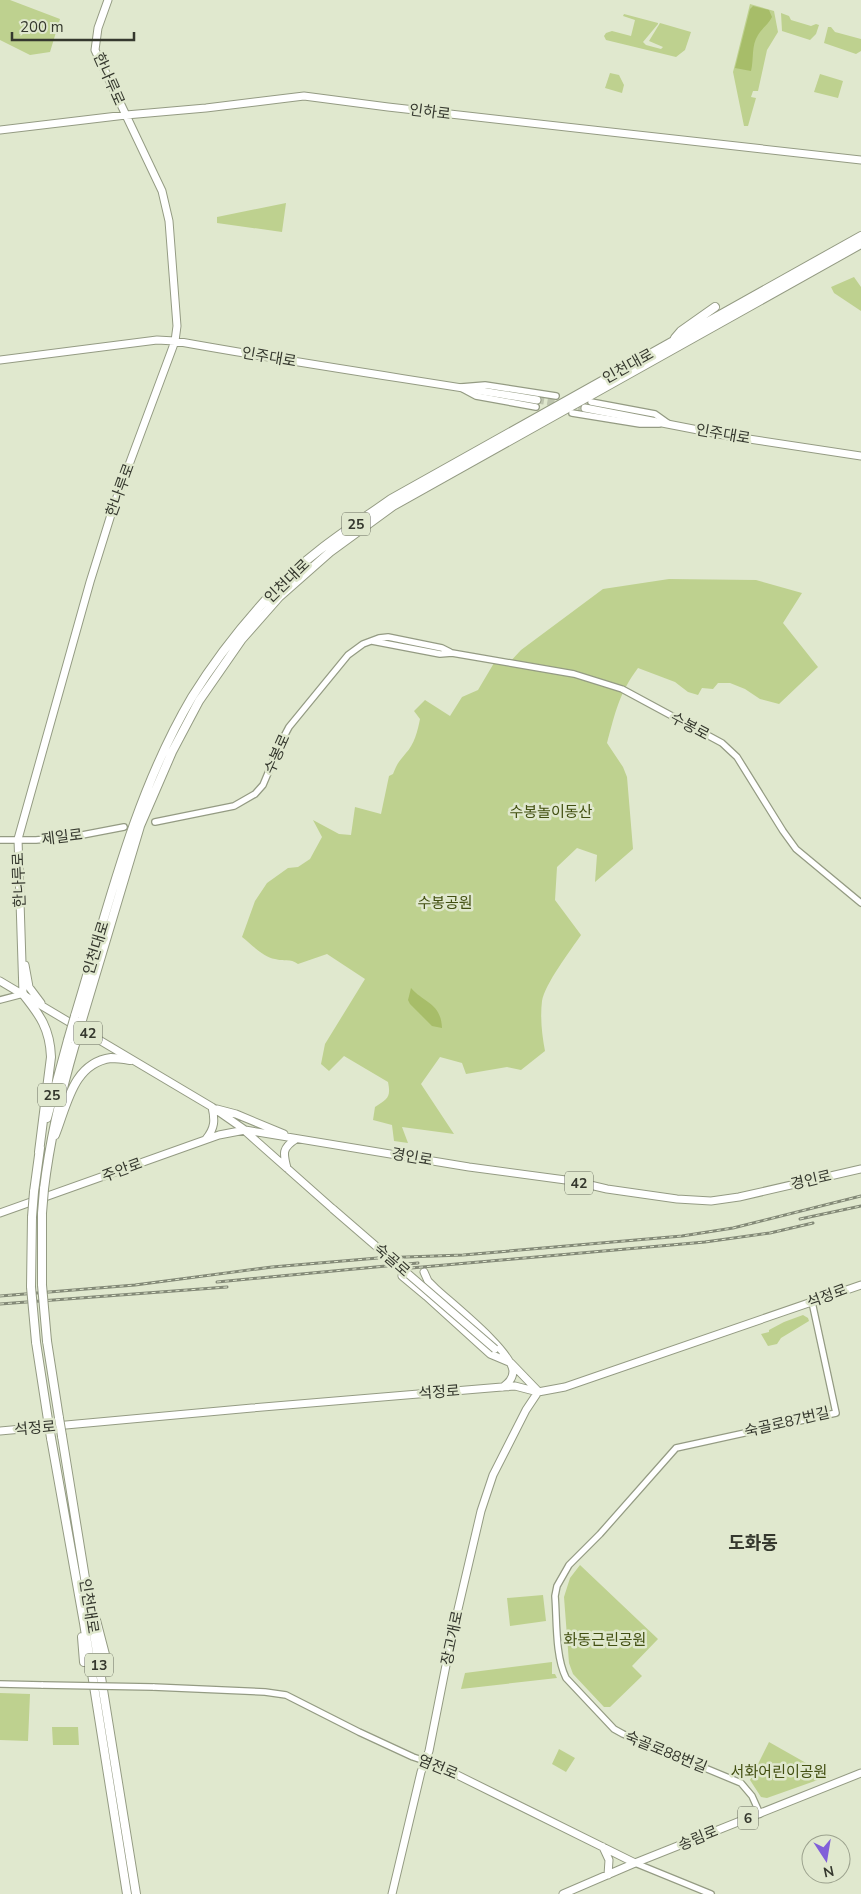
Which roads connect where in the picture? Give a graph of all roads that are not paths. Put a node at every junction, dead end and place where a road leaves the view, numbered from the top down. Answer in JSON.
{"nodes":[{"id":1,"x":108,"y":0,"type":"edge"},
{"id":2,"x":126,"y":115,"type":"junction"},
{"id":3,"x":0,"y":130,"type":"edge"},
{"id":4,"x":861,"y":160,"type":"edge"},
{"id":5,"x":861,"y":236,"type":"edge"},
{"id":6,"x":861,"y":244,"type":"edge"},
{"id":7,"x":715,"y":307,"type":"dead end"},
{"id":8,"x":176,"y":341,"type":"junction"},
{"id":9,"x":669,"y":344,"type":"junction"},
{"id":10,"x":0,"y":360,"type":"edge"},
{"id":11,"x":459,"y":387,"type":"junction"},
{"id":12,"x":556,"y":396,"type":"dead end"},
{"id":13,"x":591,"y":402,"type":"tunnel mouth"},
{"id":14,"x":537,"y":403,"type":"tunnel mouth"},
{"id":15,"x":585,"y":408,"type":"tunnel mouth"},
{"id":16,"x":572,"y":413,"type":"dead end"},
{"id":17,"x":669,"y":424,"type":"junction"},
{"id":18,"x":861,"y":456,"type":"edge"},
{"id":19,"x":155,"y":822,"type":"dead end"},
{"id":20,"x":124,"y":826,"type":"dead end"},
{"id":21,"x":18,"y":839,"type":"junction"},
{"id":22,"x":0,"y":840,"type":"edge"},
{"id":23,"x":861,"y":903,"type":"edge"},
{"id":24,"x":22,"y":948,"type":"junction"},
{"id":25,"x":0,"y":980,"type":"edge"},
{"id":26,"x":23,"y":994,"type":"junction"},
{"id":27,"x":0,"y":1000,"type":"edge"},
{"id":28,"x":46,"y":1008,"type":"junction"},
{"id":29,"x":78,"y":1018,"type":"junction"},
{"id":30,"x":71,"y":1042,"type":"junction"},
{"id":31,"x":130,"y":1060,"type":"junction"},
{"id":32,"x":212,"y":1107,"type":"junction"},
{"id":33,"x":245,"y":1130,"type":"junction"},
{"id":34,"x":296,"y":1139,"type":"junction"},
{"id":35,"x":205,"y":1140,"type":"junction"},
{"id":36,"x":39,"y":1152,"type":"junction"},
{"id":37,"x":48,"y":1153,"type":"junction"},
{"id":38,"x":287,"y":1168,"type":"junction"},
{"id":39,"x":861,"y":1169,"type":"edge"},
{"id":40,"x":0,"y":1213,"type":"edge"},
{"id":41,"x":424,"y":1272,"type":"dead end"},
{"id":42,"x":402,"y":1276,"type":"dead end"},
{"id":43,"x":861,"y":1285,"type":"edge"},
{"id":44,"x":435,"y":1288,"type":"junction"},
{"id":45,"x":426,"y":1296,"type":"junction"},
{"id":46,"x":812,"y":1302,"type":"junction"},
{"id":47,"x":509,"y":1362,"type":"junction"},
{"id":48,"x":502,"y":1387,"type":"junction"},
{"id":49,"x":538,"y":1392,"type":"junction"},
{"id":50,"x":0,"y":1431,"type":"edge"},
{"id":51,"x":645,"y":1482,"type":"joint"},
{"id":52,"x":75,"y":1573,"type":"junction"},
{"id":53,"x":84,"y":1573,"type":"junction"},
{"id":54,"x":84,"y":1662,"type":"dead end"},
{"id":55,"x":108,"y":1666,"type":"dead end"},
{"id":56,"x":0,"y":1684,"type":"edge"},
{"id":57,"x":425,"y":1761,"type":"junction"},
{"id":58,"x":861,"y":1774,"type":"edge"},
{"id":59,"x":760,"y":1814,"type":"junction"},
{"id":60,"x":603,"y":1847,"type":"junction"},
{"id":61,"x":635,"y":1863,"type":"junction"},
{"id":62,"x":608,"y":1875,"type":"junction"},
{"id":63,"x":127,"y":1894,"type":"edge"},
{"id":64,"x":136,"y":1894,"type":"edge"},
{"id":65,"x":392,"y":1894,"type":"edge"},
{"id":66,"x":563,"y":1894,"type":"edge"},
{"id":67,"x":711,"y":1894,"type":"edge"}],
"edges":[{"from":1,"to":2,"type":"main road","name":"한나루로"},
{"from":2,"to":3,"type":"main road","name":"인하로"},
{"from":2,"to":4,"type":"main road","name":"인하로"},
{"from":2,"to":8,"type":"main road","name":"한나루로"},
{"from":5,"to":9,"type":"highway","name":"인천대로","number":"25"},
{"from":6,"to":29,"type":"highway","name":"인천대로","number":"25"},
{"from":7,"to":9,"type":"highway"},
{"from":8,"to":10,"type":"main road","name":"인주대로"},
{"from":8,"to":11,"type":"main road","name":"인주대로"},
{"from":8,"to":21,"type":"main road","name":"한나루로"},
{"from":9,"to":29,"type":"highway","name":"인천대로","number":"25"},
{"from":11,"to":12,"type":"street"},
{"from":11,"to":14,"type":"main road","name":"인주대로"},
{"from":13,"to":17,"type":"street"},
{"from":15,"to":17,"type":"main road","name":"인주대로"},
{"from":16,"to":17,"type":"street"},
{"from":17,"to":18,"type":"main road","name":"인주대로"},
{"from":19,"to":23,"type":"street","name":"수봉로"},
{"from":20,"to":21,"type":"street","name":"제일로"},
{"from":21,"to":22,"type":"street","name":"제일로"},
{"from":21,"to":24,"type":"main road","name":"한나루로"},
{"from":24,"to":26,"type":"main road","name":"한나루로"},
{"from":24,"to":28,"type":"main road"},
{"from":25,"to":26,"type":"main road","name":"경인로","number":"42"},
{"from":26,"to":27,"type":"street"},
{"from":26,"to":28,"type":"main road","name":"경인로","number":"42"},
{"from":26,"to":36,"type":"highway"},
{"from":28,"to":31,"type":"main road","name":"경인로","number":"42"},
{"from":29,"to":30,"type":"highway","name":"인천대로","number":"25","bridge":true},
{"from":30,"to":36,"type":"highway","name":"인천대로","number":"25"},
{"from":30,"to":37,"type":"highway","name":"인천대로","number":"25"},
{"from":31,"to":32,"type":"main road","name":"경인로","number":"42"},
{"from":31,"to":37,"type":"highway"},
{"from":32,"to":33,"type":"main road","name":"경인로","number":"42"},
{"from":32,"to":34,"type":"main road"},
{"from":32,"to":35,"type":"main road"},
{"from":33,"to":34,"type":"main road","name":"경인로","number":"42"},
{"from":33,"to":35,"type":"main road","name":"주안로"},
{"from":33,"to":38,"type":"main road","name":"숙골로"},
{"from":34,"to":38,"type":"main road"},
{"from":34,"to":39,"type":"main road","name":"경인로","number":"42"},
{"from":35,"to":40,"type":"main road","name":"주안로"},
{"from":36,"to":52,"type":"highway","name":"인천대로","number":"13","bridge":true},
{"from":37,"to":53,"type":"highway","name":"인천대로","number":"13","bridge":true},
{"from":38,"to":47,"type":"main road","name":"숙골로","bridge":true},
{"from":41,"to":44,"type":"main road"},
{"from":42,"to":45,"type":"main road"},
{"from":43,"to":46,"type":"main road","name":"석정로"},
{"from":44,"to":45,"type":"main road"},
{"from":44,"to":47,"type":"main road"},
{"from":45,"to":47,"type":"main road"},
{"from":46,"to":49,"type":"main road","name":"석정로"},
{"from":46,"to":51,"type":"street","name":"숙골로87번길"},
{"from":47,"to":48,"type":"main road"},
{"from":47,"to":49,"type":"main road","name":"숙골로"},
{"from":48,"to":49,"type":"main road","name":"석정로"},
{"from":48,"to":50,"type":"main road","name":"석정로"},
{"from":49,"to":57,"type":"main road","name":"장고개로"},
{"from":51,"to":59,"type":"street","name":"숙골로88번길"},
{"from":52,"to":54,"type":"highway"},
{"from":52,"to":63,"type":"highway","name":"인천대로","number":"13"},
{"from":53,"to":55,"type":"highway"},
{"from":53,"to":64,"type":"highway","name":"인천대로","number":"13"},
{"from":56,"to":57,"type":"street","name":"염전로","bridge":true},
{"from":57,"to":60,"type":"main road","name":"염전로"},
{"from":57,"to":65,"type":"main road","name":"장고개로"},
{"from":58,"to":59,"type":"main road","name":"송림로","number":"6"},
{"from":59,"to":61,"type":"main road","name":"송림로","number":"6"},
{"from":60,"to":61,"type":"main road","name":"염전로"},
{"from":60,"to":62,"type":"main road"},
{"from":61,"to":62,"type":"main road","name":"송림로","number":"6"},
{"from":61,"to":67,"type":"street","name":"염전로"},
{"from":62,"to":66,"type":"main road","name":"송림로","number":"6"}]}
